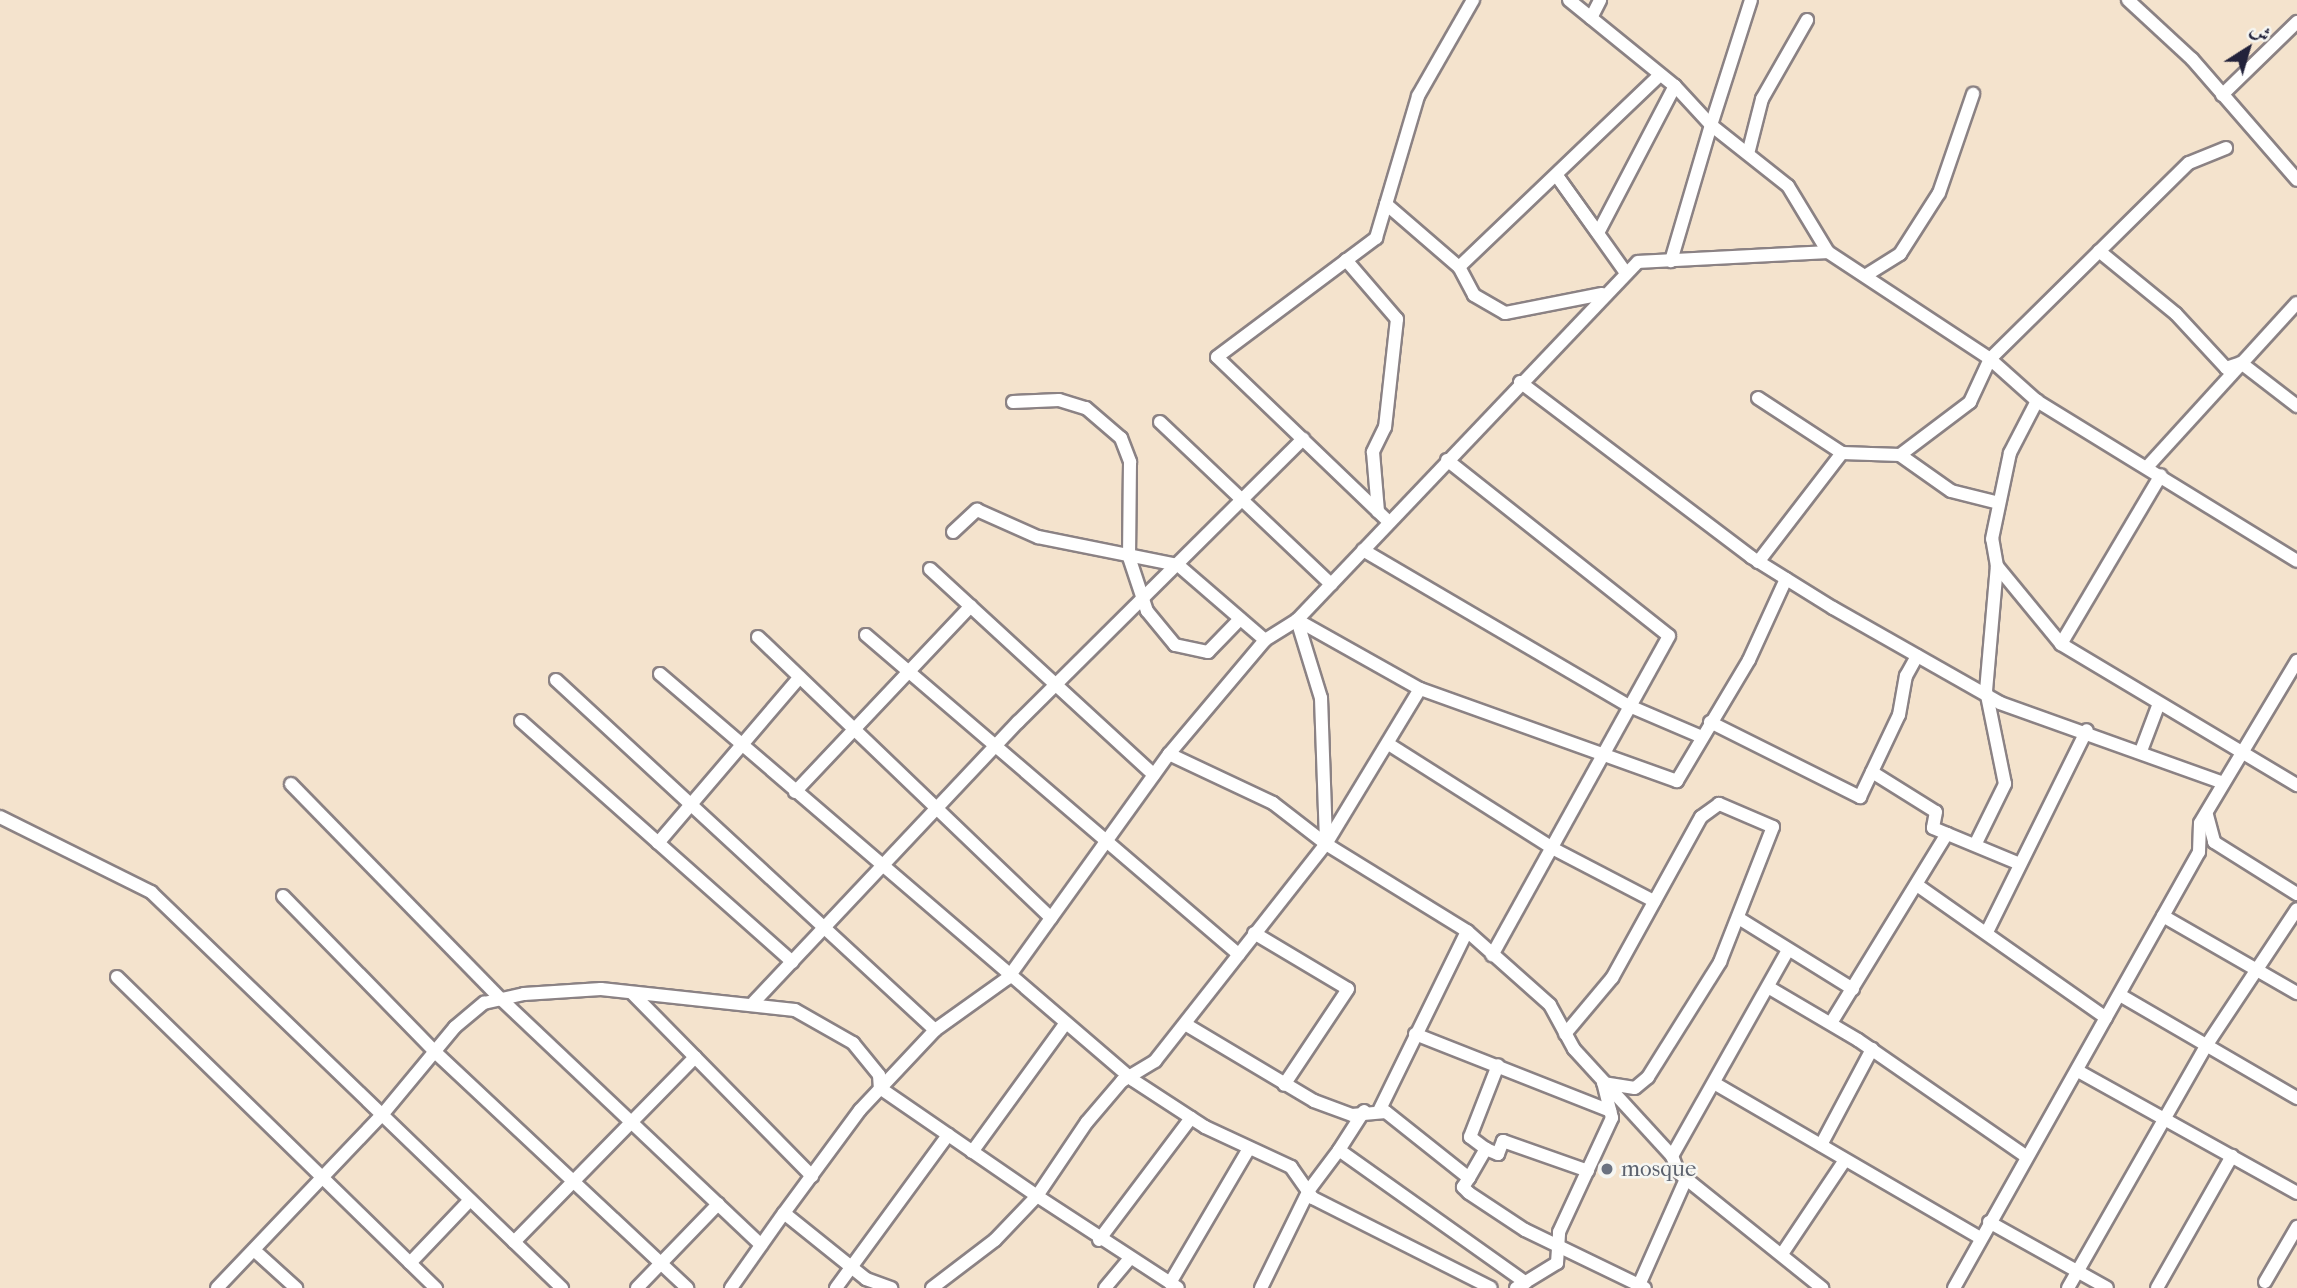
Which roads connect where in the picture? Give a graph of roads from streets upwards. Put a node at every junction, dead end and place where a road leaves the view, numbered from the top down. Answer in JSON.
{"nodes":[{"id":1,"x":1473,"y":0,"type":"edge"},
{"id":2,"x":1569,"y":0,"type":"edge"},
{"id":3,"x":1600,"y":0,"type":"edge"},
{"id":4,"x":1751,"y":0,"type":"edge"},
{"id":5,"x":2128,"y":0,"type":"edge"},
{"id":6,"x":1591,"y":18,"type":"junction"},
{"id":7,"x":1807,"y":20,"type":"dead end"},
{"id":8,"x":2297,"y":22,"type":"edge"},
{"id":9,"x":1660,"y":75,"type":"junction"},
{"id":10,"x":1675,"y":86,"type":"junction"},
{"id":11,"x":1973,"y":94,"type":"dead end"},
{"id":12,"x":2222,"y":95,"type":"junction"},
{"id":13,"x":1712,"y":125,"type":"junction"},
{"id":14,"x":2226,"y":148,"type":"dead end"},
{"id":15,"x":1749,"y":150,"type":"junction"},
{"id":16,"x":1557,"y":176,"type":"junction"},
{"id":17,"x":2297,"y":180,"type":"edge"},
{"id":18,"x":1386,"y":204,"type":"junction"},
{"id":19,"x":2099,"y":251,"type":"junction"},
{"id":20,"x":1828,"y":252,"type":"junction"},
{"id":21,"x":1346,"y":260,"type":"junction"},
{"id":22,"x":1671,"y":261,"type":"junction"},
{"id":23,"x":1459,"y":267,"type":"junction"},
{"id":24,"x":1626,"y":274,"type":"junction"},
{"id":25,"x":1868,"y":274,"type":"junction"},
{"id":26,"x":1605,"y":293,"type":"junction"},
{"id":27,"x":2297,"y":303,"type":"edge"},
{"id":28,"x":1990,"y":359,"type":"junction"},
{"id":29,"x":2241,"y":363,"type":"junction"},
{"id":30,"x":1520,"y":382,"type":"junction"},
{"id":31,"x":1758,"y":398,"type":"dead end"},
{"id":32,"x":2037,"y":401,"type":"junction"},
{"id":33,"x":1013,"y":402,"type":"dead end"},
{"id":34,"x":2297,"y":406,"type":"edge"},
{"id":35,"x":1160,"y":422,"type":"dead end"},
{"id":36,"x":1303,"y":439,"type":"junction"},
{"id":37,"x":1842,"y":453,"type":"junction"},
{"id":38,"x":1900,"y":455,"type":"junction"},
{"id":39,"x":1447,"y":460,"type":"junction"},
{"id":40,"x":2147,"y":467,"type":"junction"},
{"id":41,"x":2161,"y":475,"type":"junction"},
{"id":42,"x":1240,"y":500,"type":"junction"},
{"id":43,"x":1999,"y":503,"type":"junction"},
{"id":44,"x":1378,"y":512,"type":"junction"},
{"id":45,"x":1389,"y":522,"type":"junction"},
{"id":46,"x":953,"y":532,"type":"dead end"},
{"id":47,"x":1363,"y":550,"type":"junction"},
{"id":48,"x":1129,"y":557,"type":"junction"},
{"id":49,"x":2297,"y":561,"type":"edge"},
{"id":50,"x":1758,"y":562,"type":"junction"},
{"id":51,"x":1178,"y":565,"type":"junction"},
{"id":52,"x":1997,"y":566,"type":"junction"},
{"id":53,"x":930,"y":569,"type":"dead end"},
{"id":54,"x":1786,"y":579,"type":"junction"},
{"id":55,"x":1331,"y":584,"type":"junction"},
{"id":56,"x":1144,"y":600,"type":"junction"},
{"id":57,"x":971,"y":606,"type":"junction"},
{"id":58,"x":1240,"y":619,"type":"junction"},
{"id":59,"x":1297,"y":620,"type":"junction"},
{"id":60,"x":866,"y":635,"type":"dead end"},
{"id":61,"x":758,"y":637,"type":"dead end"},
{"id":62,"x":1265,"y":640,"type":"junction"},
{"id":63,"x":2061,"y":644,"type":"junction"},
{"id":64,"x":1917,"y":656,"type":"junction"},
{"id":65,"x":2295,"y":669,"type":"edge"},
{"id":66,"x":908,"y":672,"type":"junction"},
{"id":67,"x":660,"y":674,"type":"dead end"},
{"id":68,"x":800,"y":677,"type":"junction"},
{"id":69,"x":556,"y":680,"type":"dead end"},
{"id":70,"x":1056,"y":684,"type":"junction"},
{"id":71,"x":1420,"y":689,"type":"junction"},
{"id":72,"x":1986,"y":691,"type":"junction"},
{"id":73,"x":1627,"y":705,"type":"junction"},
{"id":74,"x":2158,"y":706,"type":"junction"},
{"id":75,"x":521,"y":721,"type":"dead end"},
{"id":76,"x":1710,"y":722,"type":"junction"},
{"id":77,"x":854,"y":729,"type":"junction"},
{"id":78,"x":2087,"y":730,"type":"junction"},
{"id":79,"x":1702,"y":737,"type":"junction"},
{"id":80,"x":742,"y":746,"type":"junction"},
{"id":81,"x":1390,"y":746,"type":"junction"},
{"id":82,"x":994,"y":747,"type":"junction"},
{"id":83,"x":2141,"y":751,"type":"junction"},
{"id":84,"x":2244,"y":753,"type":"junction"},
{"id":85,"x":1169,"y":754,"type":"junction"},
{"id":86,"x":1601,"y":756,"type":"junction"},
{"id":87,"x":1872,"y":772,"type":"junction"},
{"id":88,"x":1154,"y":775,"type":"junction"},
{"id":89,"x":2223,"y":783,"type":"junction"},
{"id":90,"x":291,"y":784,"type":"dead end"},
{"id":91,"x":2297,"y":785,"type":"edge"},
{"id":92,"x":795,"y":792,"type":"junction"},
{"id":93,"x":690,"y":806,"type":"junction"},
{"id":94,"x":936,"y":808,"type":"junction"},
{"id":95,"x":2207,"y":814,"type":"junction"},
{"id":96,"x":0,"y":817,"type":"edge"},
{"id":97,"x":1947,"y":834,"type":"junction"},
{"id":98,"x":658,"y":843,"type":"junction"},
{"id":99,"x":1976,"y":843,"type":"junction"},
{"id":100,"x":1326,"y":844,"type":"junction"},
{"id":101,"x":1103,"y":846,"type":"junction"},
{"id":102,"x":1554,"y":849,"type":"junction"},
{"id":103,"x":2020,"y":864,"type":"junction"},
{"id":104,"x":880,"y":866,"type":"junction"},
{"id":105,"x":1917,"y":885,"type":"junction"},
{"id":106,"x":2297,"y":894,"type":"edge"},
{"id":107,"x":283,"y":896,"type":"dead end"},
{"id":108,"x":1654,"y":901,"type":"junction"},
{"id":109,"x":2297,"y":909,"type":"edge"},
{"id":110,"x":2163,"y":916,"type":"junction"},
{"id":111,"x":1051,"y":918,"type":"junction"},
{"id":112,"x":1740,"y":919,"type":"junction"},
{"id":113,"x":822,"y":929,"type":"junction"},
{"id":114,"x":1467,"y":931,"type":"junction"},
{"id":115,"x":1987,"y":932,"type":"junction"},
{"id":116,"x":1254,"y":933,"type":"junction"},
{"id":117,"x":1787,"y":952,"type":"junction"},
{"id":118,"x":1492,"y":955,"type":"junction"},
{"id":119,"x":1239,"y":956,"type":"junction"},
{"id":120,"x":792,"y":962,"type":"junction"},
{"id":121,"x":2256,"y":971,"type":"junction"},
{"id":122,"x":117,"y":977,"type":"dead end"},
{"id":123,"x":1008,"y":978,"type":"junction"},
{"id":124,"x":1769,"y":987,"type":"junction"},
{"id":125,"x":1853,"y":989,"type":"junction"},
{"id":126,"x":632,"y":993,"type":"junction"},
{"id":127,"x":2297,"y":993,"type":"edge"},
{"id":128,"x":2120,"y":995,"type":"junction"},
{"id":129,"x":501,"y":999,"type":"junction"},
{"id":130,"x":754,"y":1003,"type":"junction"},
{"id":131,"x":2106,"y":1018,"type":"junction"},
{"id":132,"x":1831,"y":1023,"type":"junction"},
{"id":133,"x":1065,"y":1024,"type":"junction"},
{"id":134,"x":1185,"y":1024,"type":"junction"},
{"id":135,"x":935,"y":1030,"type":"junction"},
{"id":136,"x":1415,"y":1034,"type":"junction"},
{"id":137,"x":1565,"y":1034,"type":"junction"},
{"id":138,"x":2206,"y":1046,"type":"junction"},
{"id":139,"x":1872,"y":1049,"type":"junction"},
{"id":140,"x":434,"y":1051,"type":"junction"},
{"id":141,"x":695,"y":1057,"type":"junction"},
{"id":142,"x":1498,"y":1065,"type":"junction"},
{"id":143,"x":2078,"y":1071,"type":"junction"},
{"id":144,"x":1133,"y":1080,"type":"junction"},
{"id":145,"x":1603,"y":1083,"type":"junction"},
{"id":146,"x":1714,"y":1083,"type":"junction"},
{"id":147,"x":1284,"y":1085,"type":"junction"},
{"id":148,"x":880,"y":1088,"type":"junction"},
{"id":149,"x":2297,"y":1098,"type":"edge"},
{"id":150,"x":1364,"y":1111,"type":"junction"},
{"id":151,"x":1379,"y":1111,"type":"junction"},
{"id":152,"x":1610,"y":1111,"type":"junction"},
{"id":153,"x":382,"y":1115,"type":"junction"},
{"id":154,"x":1191,"y":1118,"type":"junction"},
{"id":155,"x":2166,"y":1120,"type":"junction"},
{"id":156,"x":631,"y":1122,"type":"junction"},
{"id":157,"x":948,"y":1135,"type":"junction"},
{"id":158,"x":1821,"y":1145,"type":"junction"},
{"id":159,"x":1486,"y":1149,"type":"junction"},
{"id":160,"x":1248,"y":1150,"type":"junction"},
{"id":161,"x":1339,"y":1150,"type":"junction"},
{"id":162,"x":972,"y":1152,"type":"junction"},
{"id":163,"x":2024,"y":1155,"type":"junction"},
{"id":164,"x":1672,"y":1156,"type":"junction"},
{"id":165,"x":2232,"y":1156,"type":"junction"},
{"id":166,"x":1845,"y":1160,"type":"junction"},
{"id":167,"x":1588,"y":1171,"type":"junction"},
{"id":168,"x":812,"y":1175,"type":"junction"},
{"id":169,"x":323,"y":1178,"type":"junction"},
{"id":170,"x":1469,"y":1178,"type":"junction"},
{"id":171,"x":1686,"y":1179,"type":"junction"},
{"id":172,"x":573,"y":1181,"type":"junction"},
{"id":173,"x":1308,"y":1190,"type":"junction"},
{"id":174,"x":2297,"y":1193,"type":"edge"},
{"id":175,"x":1037,"y":1196,"type":"junction"},
{"id":176,"x":470,"y":1200,"type":"junction"},
{"id":177,"x":718,"y":1204,"type":"junction"},
{"id":178,"x":784,"y":1213,"type":"junction"},
{"id":179,"x":1989,"y":1222,"type":"junction"},
{"id":180,"x":2297,"y":1227,"type":"edge"},
{"id":181,"x":1980,"y":1238,"type":"junction"},
{"id":182,"x":1100,"y":1240,"type":"junction"},
{"id":183,"x":514,"y":1242,"type":"junction"},
{"id":184,"x":761,"y":1245,"type":"junction"},
{"id":185,"x":1558,"y":1246,"type":"junction"},
{"id":186,"x":254,"y":1250,"type":"junction"},
{"id":187,"x":1782,"y":1254,"type":"junction"},
{"id":188,"x":1129,"y":1259,"type":"junction"},
{"id":189,"x":410,"y":1263,"type":"junction"},
{"id":190,"x":661,"y":1263,"type":"junction"},
{"id":191,"x":854,"y":1265,"type":"junction"},
{"id":192,"x":2077,"y":1271,"type":"junction"},
{"id":193,"x":1619,"y":1276,"type":"junction"},
{"id":194,"x":2265,"y":1282,"type":"dead end"},
{"id":195,"x":1521,"y":1285,"type":"edge"},
{"id":196,"x":1174,"y":1286,"type":"edge"},
{"id":197,"x":1642,"y":1287,"type":"edge"},
{"id":198,"x":217,"y":1288,"type":"edge"},
{"id":199,"x":296,"y":1288,"type":"edge"},
{"id":200,"x":436,"y":1288,"type":"edge"},
{"id":201,"x":562,"y":1288,"type":"edge"},
{"id":202,"x":637,"y":1288,"type":"edge"},
{"id":203,"x":687,"y":1288,"type":"edge"},
{"id":204,"x":730,"y":1288,"type":"edge"},
{"id":205,"x":836,"y":1288,"type":"edge"},
{"id":206,"x":891,"y":1288,"type":"edge"},
{"id":207,"x":932,"y":1288,"type":"edge"},
{"id":208,"x":1105,"y":1288,"type":"edge"},
{"id":209,"x":1261,"y":1288,"type":"edge"},
{"id":210,"x":1492,"y":1288,"type":"edge"},
{"id":211,"x":1611,"y":1288,"type":"edge"},
{"id":212,"x":1822,"y":1288,"type":"edge"},
{"id":213,"x":1954,"y":1288,"type":"edge"},
{"id":214,"x":2068,"y":1288,"type":"edge"},
{"id":215,"x":2107,"y":1288,"type":"edge"},
{"id":216,"x":2157,"y":1288,"type":"edge"}],
"edges":[{"from":1,"to":18,"type":"street"},
{"from":2,"to":6,"type":"street"},
{"from":3,"to":6,"type":"street"},
{"from":4,"to":13,"type":"street"},
{"from":5,"to":12,"type":"street"},
{"from":6,"to":9,"type":"street"},
{"from":7,"to":15,"type":"street"},
{"from":8,"to":12,"type":"street"},
{"from":9,"to":10,"type":"street"},
{"from":9,"to":16,"type":"street"},
{"from":10,"to":13,"type":"street"},
{"from":10,"to":16,"type":"street"},
{"from":11,"to":25,"type":"street"},
{"from":12,"to":17,"type":"street"},
{"from":13,"to":15,"type":"street"},
{"from":13,"to":22,"type":"street"},
{"from":14,"to":19,"type":"street"},
{"from":15,"to":20,"type":"street"},
{"from":16,"to":23,"type":"street"},
{"from":16,"to":24,"type":"street"},
{"from":18,"to":21,"type":"street"},
{"from":18,"to":23,"type":"street"},
{"from":19,"to":28,"type":"street"},
{"from":19,"to":29,"type":"street"},
{"from":20,"to":22,"type":"street"},
{"from":20,"to":25,"type":"street"},
{"from":21,"to":36,"type":"street"},
{"from":21,"to":44,"type":"street"},
{"from":22,"to":24,"type":"street"},
{"from":23,"to":26,"type":"street"},
{"from":24,"to":26,"type":"street"},
{"from":25,"to":28,"type":"street"},
{"from":26,"to":30,"type":"street"},
{"from":27,"to":29,"type":"street"},
{"from":28,"to":32,"type":"street"},
{"from":28,"to":38,"type":"street"},
{"from":29,"to":34,"type":"street"},
{"from":29,"to":40,"type":"street"},
{"from":30,"to":39,"type":"street"},
{"from":30,"to":50,"type":"street"},
{"from":31,"to":37,"type":"street"},
{"from":32,"to":40,"type":"street"},
{"from":32,"to":43,"type":"street"},
{"from":33,"to":48,"type":"street"},
{"from":35,"to":42,"type":"street"},
{"from":36,"to":42,"type":"street"},
{"from":36,"to":44,"type":"street"},
{"from":37,"to":38,"type":"street"},
{"from":37,"to":50,"type":"street"},
{"from":38,"to":43,"type":"street"},
{"from":39,"to":45,"type":"street"},
{"from":39,"to":73,"type":"street"},
{"from":40,"to":41,"type":"street"},
{"from":41,"to":49,"type":"street"},
{"from":41,"to":63,"type":"street"},
{"from":42,"to":51,"type":"street"},
{"from":42,"to":55,"type":"street"},
{"from":43,"to":52,"type":"street"},
{"from":44,"to":45,"type":"street"},
{"from":45,"to":47,"type":"street"},
{"from":46,"to":48,"type":"street"},
{"from":47,"to":55,"type":"street"},
{"from":47,"to":73,"type":"street"},
{"from":48,"to":51,"type":"street"},
{"from":48,"to":56,"type":"street"},
{"from":50,"to":54,"type":"street"},
{"from":51,"to":56,"type":"street"},
{"from":51,"to":58,"type":"street"},
{"from":52,"to":63,"type":"street"},
{"from":52,"to":72,"type":"street"},
{"from":53,"to":57,"type":"street"},
{"from":54,"to":64,"type":"street"},
{"from":54,"to":76,"type":"street"},
{"from":55,"to":59,"type":"street"},
{"from":56,"to":58,"type":"street"},
{"from":56,"to":70,"type":"street"},
{"from":57,"to":66,"type":"street"},
{"from":57,"to":70,"type":"street"},
{"from":58,"to":62,"type":"street"},
{"from":59,"to":62,"type":"street"},
{"from":59,"to":71,"type":"street"},
{"from":59,"to":100,"type":"street"},
{"from":60,"to":66,"type":"street"},
{"from":61,"to":68,"type":"street"},
{"from":62,"to":85,"type":"street"},
{"from":63,"to":74,"type":"street"},
{"from":64,"to":72,"type":"street"},
{"from":64,"to":87,"type":"street"},
{"from":65,"to":84,"type":"street"},
{"from":66,"to":77,"type":"street"},
{"from":66,"to":82,"type":"street"},
{"from":67,"to":80,"type":"street"},
{"from":68,"to":77,"type":"street"},
{"from":68,"to":80,"type":"street"},
{"from":69,"to":93,"type":"street"},
{"from":70,"to":82,"type":"street"},
{"from":70,"to":88,"type":"street"},
{"from":71,"to":81,"type":"street"},
{"from":71,"to":86,"type":"street"},
{"from":72,"to":78,"type":"street"},
{"from":72,"to":99,"type":"street"},
{"from":73,"to":79,"type":"street"},
{"from":73,"to":86,"type":"street"},
{"from":74,"to":83,"type":"street"},
{"from":74,"to":84,"type":"street"},
{"from":75,"to":98,"type":"street"},
{"from":76,"to":79,"type":"street"},
{"from":76,"to":87,"type":"street"},
{"from":77,"to":92,"type":"street"},
{"from":77,"to":94,"type":"street"},
{"from":78,"to":83,"type":"street"},
{"from":78,"to":103,"type":"street"},
{"from":79,"to":86,"type":"street"},
{"from":80,"to":92,"type":"street"},
{"from":80,"to":93,"type":"street"},
{"from":81,"to":100,"type":"street"},
{"from":81,"to":102,"type":"street"},
{"from":82,"to":94,"type":"street"},
{"from":82,"to":101,"type":"street"},
{"from":83,"to":89,"type":"street"},
{"from":84,"to":89,"type":"street"},
{"from":84,"to":91,"type":"street"},
{"from":85,"to":88,"type":"street"},
{"from":85,"to":100,"type":"street"},
{"from":86,"to":102,"type":"street"},
{"from":87,"to":97,"type":"street"},
{"from":88,"to":101,"type":"street"},
{"from":89,"to":95,"type":"street"},
{"from":90,"to":129,"type":"street"},
{"from":92,"to":104,"type":"street"},
{"from":93,"to":98,"type":"street"},
{"from":93,"to":113,"type":"street"},
{"from":94,"to":104,"type":"street"},
{"from":94,"to":111,"type":"street"},
{"from":95,"to":106,"type":"street"},
{"from":95,"to":110,"type":"street"},
{"from":96,"to":153,"type":"street"},
{"from":97,"to":99,"type":"street"},
{"from":97,"to":105,"type":"street"},
{"from":98,"to":120,"type":"street"},
{"from":99,"to":103,"type":"street"},
{"from":100,"to":114,"type":"street"},
{"from":100,"to":116,"type":"street"},
{"from":101,"to":111,"type":"street"},
{"from":101,"to":119,"type":"street"},
{"from":102,"to":108,"type":"street"},
{"from":102,"to":118,"type":"street"},
{"from":103,"to":115,"type":"street"},
{"from":104,"to":113,"type":"street"},
{"from":104,"to":123,"type":"street"},
{"from":105,"to":115,"type":"street"},
{"from":105,"to":125,"type":"street"},
{"from":107,"to":140,"type":"street"},
{"from":108,"to":112,"type":"street"},
{"from":108,"to":137,"type":"street"},
{"from":109,"to":121,"type":"street"},
{"from":110,"to":121,"type":"street"},
{"from":110,"to":128,"type":"street"},
{"from":111,"to":123,"type":"street"},
{"from":112,"to":117,"type":"street"},
{"from":112,"to":145,"type":"street"},
{"from":113,"to":120,"type":"street"},
{"from":113,"to":135,"type":"street"},
{"from":114,"to":118,"type":"street"},
{"from":114,"to":136,"type":"street"},
{"from":115,"to":131,"type":"street"},
{"from":116,"to":119,"type":"street"},
{"from":116,"to":147,"type":"street"},
{"from":117,"to":124,"type":"street"},
{"from":117,"to":125,"type":"street"},
{"from":118,"to":137,"type":"street"},
{"from":119,"to":134,"type":"street"},
{"from":120,"to":130,"type":"street"},
{"from":121,"to":127,"type":"street"},
{"from":121,"to":138,"type":"street"},
{"from":122,"to":169,"type":"street"},
{"from":123,"to":133,"type":"street"},
{"from":123,"to":135,"type":"street"},
{"from":124,"to":132,"type":"street"},
{"from":124,"to":146,"type":"street"},
{"from":125,"to":132,"type":"street"},
{"from":126,"to":129,"type":"street"},
{"from":126,"to":130,"type":"street"},
{"from":126,"to":141,"type":"street"},
{"from":128,"to":131,"type":"street"},
{"from":128,"to":138,"type":"street"},
{"from":129,"to":140,"type":"street"},
{"from":129,"to":156,"type":"street"},
{"from":130,"to":148,"type":"street"},
{"from":131,"to":143,"type":"street"},
{"from":132,"to":139,"type":"street"},
{"from":133,"to":144,"type":"street"},
{"from":133,"to":162,"type":"street"},
{"from":134,"to":144,"type":"street"},
{"from":134,"to":147,"type":"street"},
{"from":135,"to":148,"type":"street"},
{"from":136,"to":142,"type":"street"},
{"from":136,"to":151,"type":"street"},
{"from":137,"to":145,"type":"street"},
{"from":138,"to":149,"type":"street"},
{"from":138,"to":155,"type":"street"},
{"from":139,"to":158,"type":"street"},
{"from":139,"to":163,"type":"street"},
{"from":140,"to":153,"type":"street"},
{"from":140,"to":172,"type":"street"},
{"from":141,"to":156,"type":"street"},
{"from":141,"to":168,"type":"street"},
{"from":142,"to":152,"type":"street"},
{"from":142,"to":159,"type":"street"},
{"from":143,"to":155,"type":"street"},
{"from":143,"to":163,"type":"street"},
{"from":144,"to":154,"type":"street"},
{"from":144,"to":175,"type":"street"},
{"from":145,"to":152,"type":"street"},
{"from":145,"to":164,"type":"street"},
{"from":146,"to":158,"type":"street"},
{"from":146,"to":164,"type":"street"},
{"from":147,"to":150,"type":"street"},
{"from":148,"to":157,"type":"street"},
{"from":148,"to":168,"type":"street"},
{"from":150,"to":151,"type":"street"},
{"from":150,"to":161,"type":"street"},
{"from":151,"to":170,"type":"street"},
{"from":152,"to":167,"type":"street"},
{"from":153,"to":169,"type":"street"},
{"from":153,"to":176,"type":"street"},
{"from":154,"to":160,"type":"street"},
{"from":154,"to":182,"type":"street"},
{"from":155,"to":165,"type":"street"},
{"from":155,"to":192,"type":"street"},
{"from":156,"to":172,"type":"street"},
{"from":156,"to":177,"type":"street"},
{"from":157,"to":162,"type":"street"},
{"from":157,"to":191,"type":"street"},
{"from":158,"to":166,"type":"street"},
{"from":159,"to":167,"type":"street"},
{"from":159,"to":170,"type":"street"},
{"from":160,"to":173,"type":"street"},
{"from":160,"to":196,"type":"street"},
{"from":161,"to":173,"type":"street"},
{"from":161,"to":195,"type":"street"},
{"from":162,"to":175,"type":"street"},
{"from":163,"to":179,"type":"street"},
{"from":164,"to":171,"type":"street"},
{"from":165,"to":174,"type":"street"},
{"from":165,"to":216,"type":"street"},
{"from":166,"to":181,"type":"street"},
{"from":166,"to":187,"type":"street"},
{"from":167,"to":185,"type":"street"},
{"from":168,"to":178,"type":"street"},
{"from":169,"to":186,"type":"street"},
{"from":169,"to":189,"type":"street"},
{"from":170,"to":185,"type":"street"},
{"from":171,"to":187,"type":"street"},
{"from":171,"to":197,"type":"street"},
{"from":172,"to":183,"type":"street"},
{"from":172,"to":190,"type":"street"},
{"from":173,"to":209,"type":"street"},
{"from":173,"to":210,"type":"street"},
{"from":175,"to":182,"type":"street"},
{"from":175,"to":207,"type":"street"},
{"from":176,"to":183,"type":"street"},
{"from":176,"to":189,"type":"street"},
{"from":177,"to":184,"type":"street"},
{"from":177,"to":190,"type":"street"},
{"from":178,"to":184,"type":"street"},
{"from":178,"to":191,"type":"street"},
{"from":179,"to":181,"type":"street"},
{"from":179,"to":192,"type":"street"},
{"from":180,"to":194,"type":"street"},
{"from":181,"to":213,"type":"street"},
{"from":182,"to":188,"type":"street"},
{"from":183,"to":201,"type":"street"},
{"from":184,"to":204,"type":"street"},
{"from":185,"to":193,"type":"street"},
{"from":185,"to":195,"type":"street"},
{"from":186,"to":198,"type":"street"},
{"from":186,"to":199,"type":"street"},
{"from":187,"to":212,"type":"street"},
{"from":188,"to":196,"type":"street"},
{"from":188,"to":208,"type":"street"},
{"from":189,"to":200,"type":"street"},
{"from":190,"to":202,"type":"street"},
{"from":190,"to":203,"type":"street"},
{"from":191,"to":205,"type":"street"},
{"from":191,"to":206,"type":"street"},
{"from":192,"to":214,"type":"street"},
{"from":192,"to":215,"type":"street"},
{"from":193,"to":197,"type":"street"},
{"from":193,"to":211,"type":"street"}]}
